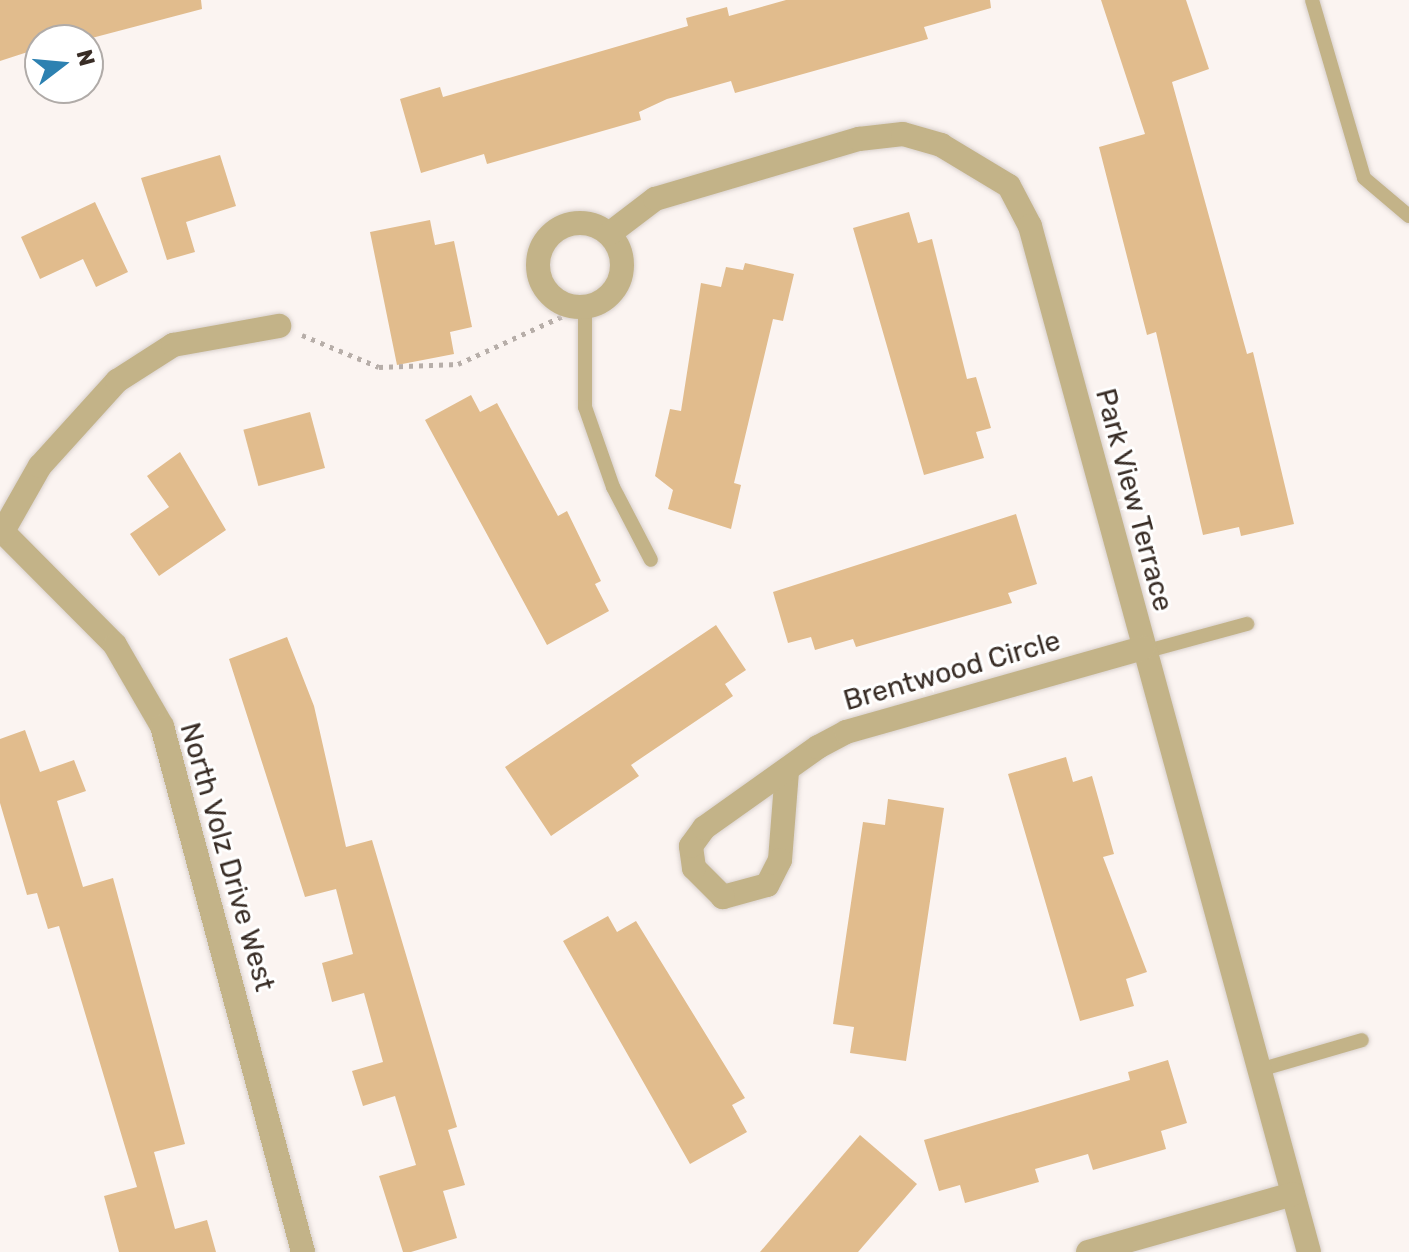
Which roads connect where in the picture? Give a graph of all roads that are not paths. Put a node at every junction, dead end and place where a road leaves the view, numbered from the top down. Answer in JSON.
{"nodes":[{"id":1,"x":1312,"y":0,"type":"edge"},
{"id":2,"x":1409,"y":216,"type":"edge"},
{"id":3,"x":609,"y":234,"type":"junction"},
{"id":4,"x":582,"y":307,"type":"junction"},
{"id":5,"x":279,"y":326,"type":"road end"},
{"id":6,"x":2,"y":530,"type":"edge"},
{"id":7,"x":651,"y":560,"type":"dead end"},
{"id":8,"x":1247,"y":624,"type":"dead end"},
{"id":9,"x":1144,"y":650,"type":"junction"},
{"id":10,"x":787,"y":771,"type":"junction"},
{"id":11,"x":1362,"y":1040,"type":"dead end"},
{"id":12,"x":1259,"y":1070,"type":"junction"},
{"id":13,"x":1293,"y":1194,"type":"junction"},
{"id":14,"x":303,"y":1252,"type":"edge"},
{"id":15,"x":1088,"y":1252,"type":"edge"},
{"id":16,"x":1309,"y":1252,"type":"edge"}],
"edges":[{"from":1,"to":2,"type":"lane"},
{"from":3,"to":4,"type":"street"},
{"from":3,"to":4,"type":"street"},
{"from":3,"to":9,"type":"street","name":"Park View Terrace"},
{"from":4,"to":7,"type":"lane"},
{"from":5,"to":6,"type":"street"},
{"from":6,"to":14,"type":"street","name":"North Volz Drive West"},
{"from":8,"to":9,"type":"lane"},
{"from":9,"to":10,"type":"street","name":"Brentwood Circle"},
{"from":9,"to":12,"type":"street","name":"Park View Terrace"},
{"from":10,"to":10,"type":"street","name":"Brentwood Circle"},
{"from":11,"to":12,"type":"lane"},
{"from":12,"to":13,"type":"street","name":"Park View Terrace"},
{"from":13,"to":15,"type":"street"},
{"from":13,"to":16,"type":"street","name":"Park View Terrace"}]}
